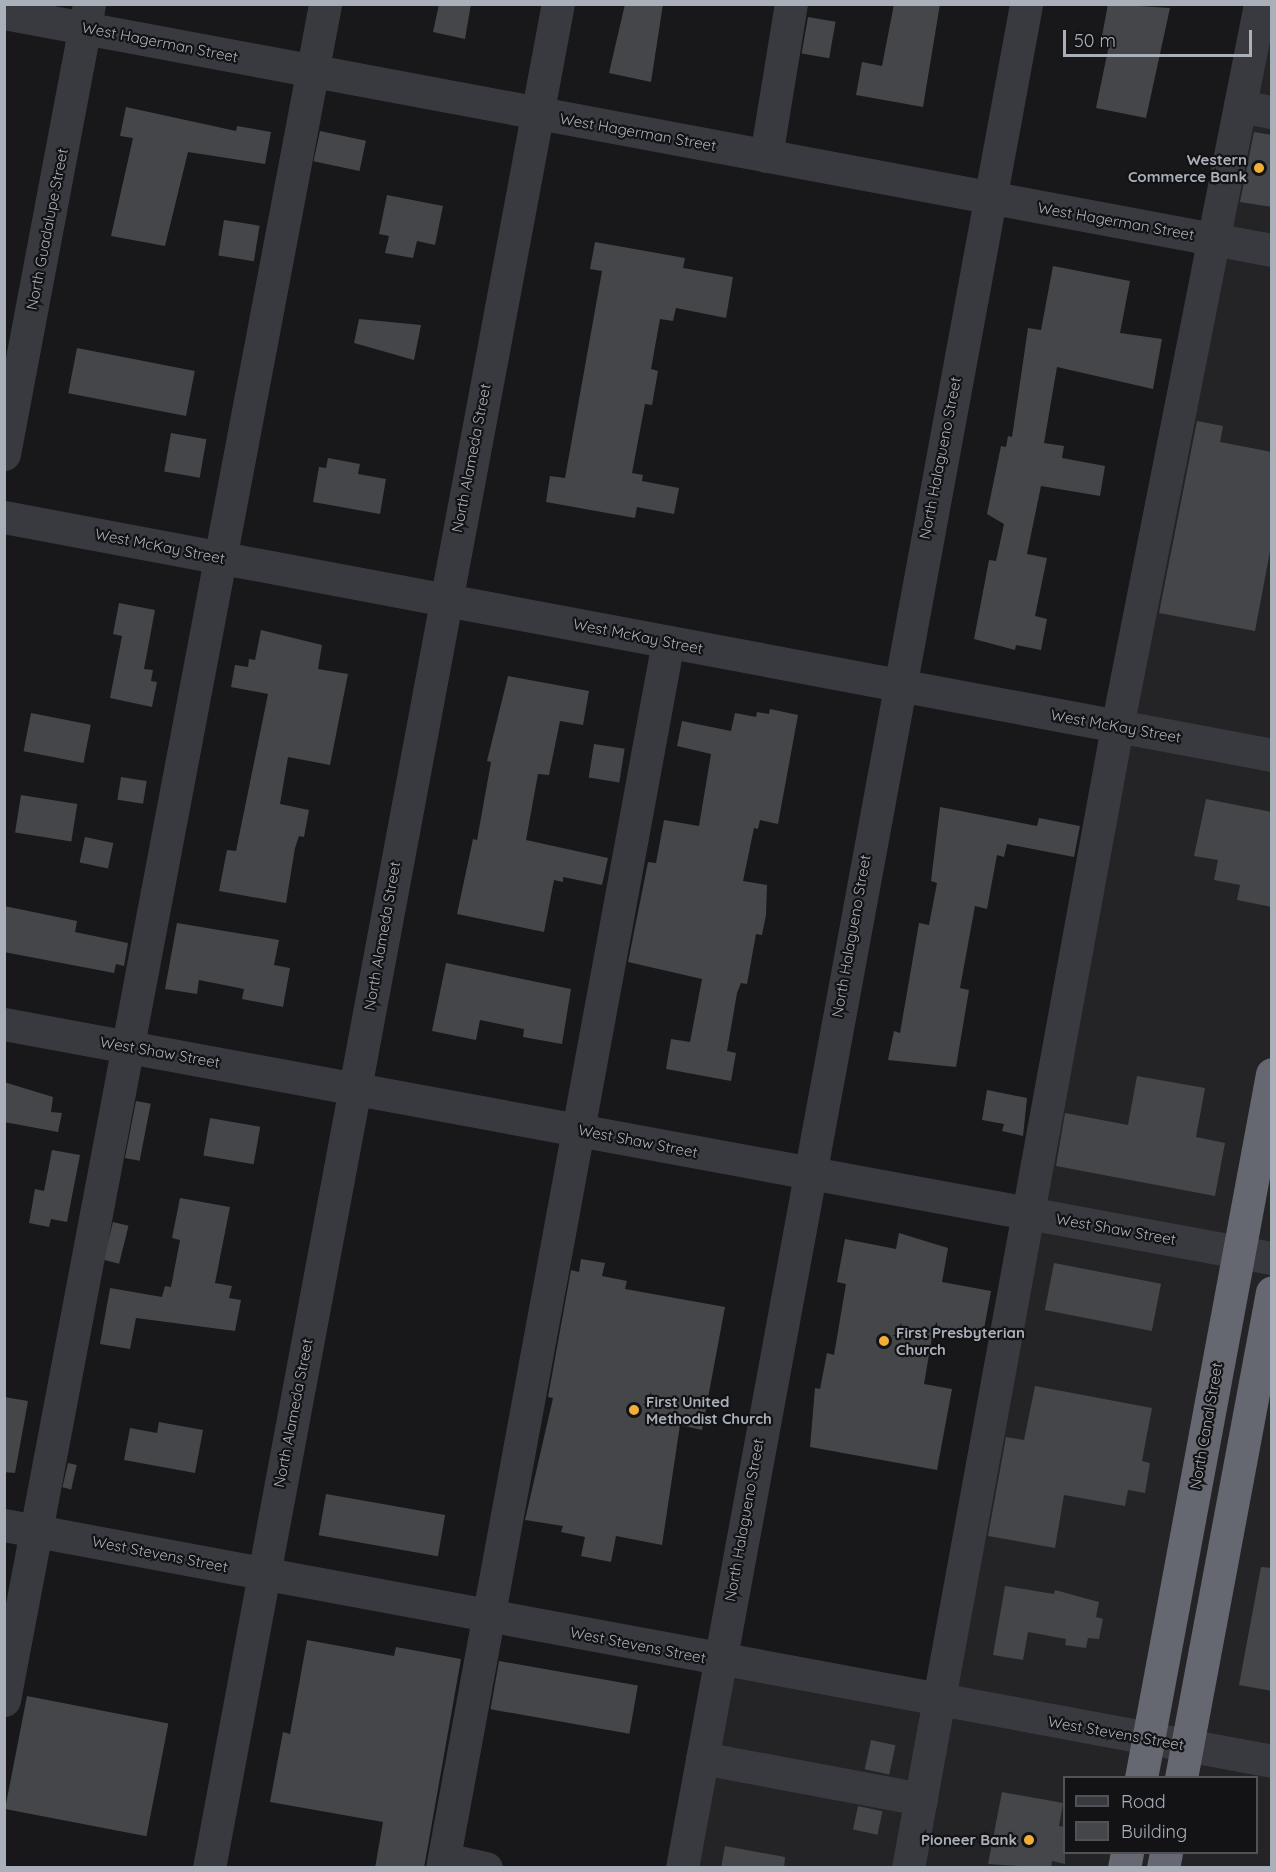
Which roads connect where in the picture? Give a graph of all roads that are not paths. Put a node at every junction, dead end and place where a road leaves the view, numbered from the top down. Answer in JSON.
{"nodes":[{"id":1,"x":325,"y":4,"type":"edge"},
{"id":2,"x":558,"y":4,"type":"edge"},
{"id":3,"x":791,"y":4,"type":"edge"},
{"id":4,"x":1026,"y":4,"type":"edge"},
{"id":5,"x":1260,"y":4,"type":"edge"},
{"id":6,"x":4,"y":13,"type":"edge"},
{"id":7,"x":87,"y":16,"type":"edge"},
{"id":8,"x":312,"y":72,"type":"junction"},
{"id":9,"x":1240,"y":106,"type":"junction"},
{"id":10,"x":1272,"y":112,"type":"edge"},
{"id":11,"x":537,"y":114,"type":"junction"},
{"id":12,"x":766,"y":156,"type":"junction"},
{"id":13,"x":989,"y":198,"type":"junction"},
{"id":14,"x":1213,"y":238,"type":"junction"},
{"id":15,"x":1272,"y":250,"type":"edge"},
{"id":16,"x":4,"y":454,"type":"edge"},
{"id":17,"x":4,"y":518,"type":"edge"},
{"id":18,"x":220,"y":558,"type":"junction"},
{"id":19,"x":444,"y":600,"type":"junction"},
{"id":20,"x":668,"y":642,"type":"junction"},
{"id":21,"x":897,"y":685,"type":"junction"},
{"id":22,"x":1117,"y":727,"type":"junction"},
{"id":23,"x":1272,"y":755,"type":"edge"},
{"id":24,"x":4,"y":1024,"type":"edge"},
{"id":25,"x":126,"y":1046,"type":"junction"},
{"id":26,"x":1272,"y":1074,"type":"edge"},
{"id":27,"x":354,"y":1087,"type":"junction"},
{"id":28,"x":579,"y":1130,"type":"junction"},
{"id":29,"x":808,"y":1172,"type":"junction"},
{"id":30,"x":1028,"y":1213,"type":"junction"},
{"id":31,"x":1239,"y":1251,"type":"junction"},
{"id":32,"x":1272,"y":1258,"type":"edge"},
{"id":33,"x":1272,"y":1292,"type":"edge"},
{"id":34,"x":20,"y":1528,"type":"edge"},
{"id":35,"x":263,"y":1574,"type":"junction"},
{"id":36,"x":489,"y":1617,"type":"junction"},
{"id":37,"x":719,"y":1660,"type":"junction"},
{"id":38,"x":4,"y":1700,"type":"edge"},
{"id":39,"x":940,"y":1702,"type":"junction"},
{"id":40,"x":1148,"y":1738,"type":"junction"},
{"id":41,"x":1187,"y":1745,"type":"junction"},
{"id":42,"x":702,"y":1758,"type":"junction"},
{"id":43,"x":1272,"y":1761,"type":"edge"},
{"id":44,"x":1141,"y":1776,"type":"edge"},
{"id":45,"x":1180,"y":1776,"type":"edge"},
{"id":46,"x":921,"y":1799,"type":"junction"},
{"id":47,"x":443,"y":1864,"type":"edge"},
{"id":48,"x":209,"y":1868,"type":"edge"},
{"id":49,"x":486,"y":1868,"type":"edge"},
{"id":50,"x":682,"y":1868,"type":"edge"},
{"id":51,"x":908,"y":1868,"type":"edge"}],
"edges":[{"from":1,"to":8,"type":"street"},
{"from":2,"to":11,"type":"street","name":"North Alameda Street"},
{"from":3,"to":12,"type":"street"},
{"from":4,"to":13,"type":"street","name":"North Halagueno Street"},
{"from":5,"to":9,"type":"street"},
{"from":6,"to":7,"type":"street","name":"West Hagerman Street"},
{"from":7,"to":8,"type":"street","name":"West Hagerman Street"},
{"from":7,"to":16,"type":"street","name":"North Guadalupe Street"},
{"from":8,"to":11,"type":"street","name":"West Hagerman Street"},
{"from":8,"to":18,"type":"street"},
{"from":9,"to":10,"type":"street"},
{"from":9,"to":14,"type":"street"},
{"from":11,"to":12,"type":"street","name":"West Hagerman Street"},
{"from":11,"to":19,"type":"street","name":"North Alameda Street"},
{"from":12,"to":13,"type":"street","name":"West Hagerman Street"},
{"from":13,"to":14,"type":"street","name":"West Hagerman Street"},
{"from":13,"to":21,"type":"street","name":"North Halagueno Street"},
{"from":14,"to":15,"type":"street","name":"West Hagerman Street"},
{"from":14,"to":22,"type":"street"},
{"from":17,"to":18,"type":"street","name":"West McKay Street"},
{"from":18,"to":19,"type":"street","name":"West McKay Street"},
{"from":18,"to":25,"type":"street"},
{"from":19,"to":20,"type":"street","name":"West McKay Street"},
{"from":19,"to":27,"type":"street","name":"North Alameda Street"},
{"from":20,"to":21,"type":"street","name":"West McKay Street"},
{"from":20,"to":28,"type":"street"},
{"from":21,"to":22,"type":"street","name":"West McKay Street"},
{"from":21,"to":29,"type":"street","name":"North Halagueno Street"},
{"from":22,"to":23,"type":"street","name":"West McKay Street"},
{"from":22,"to":30,"type":"street"},
{"from":24,"to":25,"type":"street","name":"West Shaw Street"},
{"from":25,"to":27,"type":"street","name":"West Shaw Street"},
{"from":25,"to":34,"type":"street"},
{"from":26,"to":31,"type":"highway","name":"North Canal Street"},
{"from":27,"to":28,"type":"street","name":"West Shaw Street"},
{"from":27,"to":35,"type":"street","name":"North Alameda Street"},
{"from":28,"to":29,"type":"street","name":"West Shaw Street"},
{"from":28,"to":36,"type":"street"},
{"from":29,"to":30,"type":"street","name":"West Shaw Street"},
{"from":29,"to":37,"type":"street","name":"North Halagueno Street"},
{"from":30,"to":31,"type":"street","name":"West Shaw Street"},
{"from":30,"to":39,"type":"street"},
{"from":31,"to":32,"type":"street","name":"West Shaw Street"},
{"from":31,"to":40,"type":"highway","name":"North Canal Street"},
{"from":33,"to":41,"type":"highway"},
{"from":34,"to":35,"type":"street","name":"West Stevens Street"},
{"from":34,"to":38,"type":"street"},
{"from":35,"to":36,"type":"street","name":"West Stevens Street"},
{"from":35,"to":48,"type":"street","name":"North Alameda Street"},
{"from":36,"to":37,"type":"street","name":"West Stevens Street"},
{"from":36,"to":47,"type":"street"},
{"from":37,"to":39,"type":"street","name":"West Stevens Street"},
{"from":37,"to":42,"type":"street","name":"North Halagueno Street"},
{"from":39,"to":40,"type":"street","name":"West Stevens Street"},
{"from":39,"to":46,"type":"street"},
{"from":40,"to":41,"type":"street","name":"West Stevens Street"},
{"from":40,"to":44,"type":"highway","name":"North Canal Street"},
{"from":41,"to":43,"type":"street","name":"West Stevens Street"},
{"from":41,"to":45,"type":"highway"},
{"from":42,"to":46,"type":"street"},
{"from":42,"to":50,"type":"street","name":"North Halagueno Street"},
{"from":46,"to":51,"type":"street"},
{"from":47,"to":49,"type":"street"}]}
